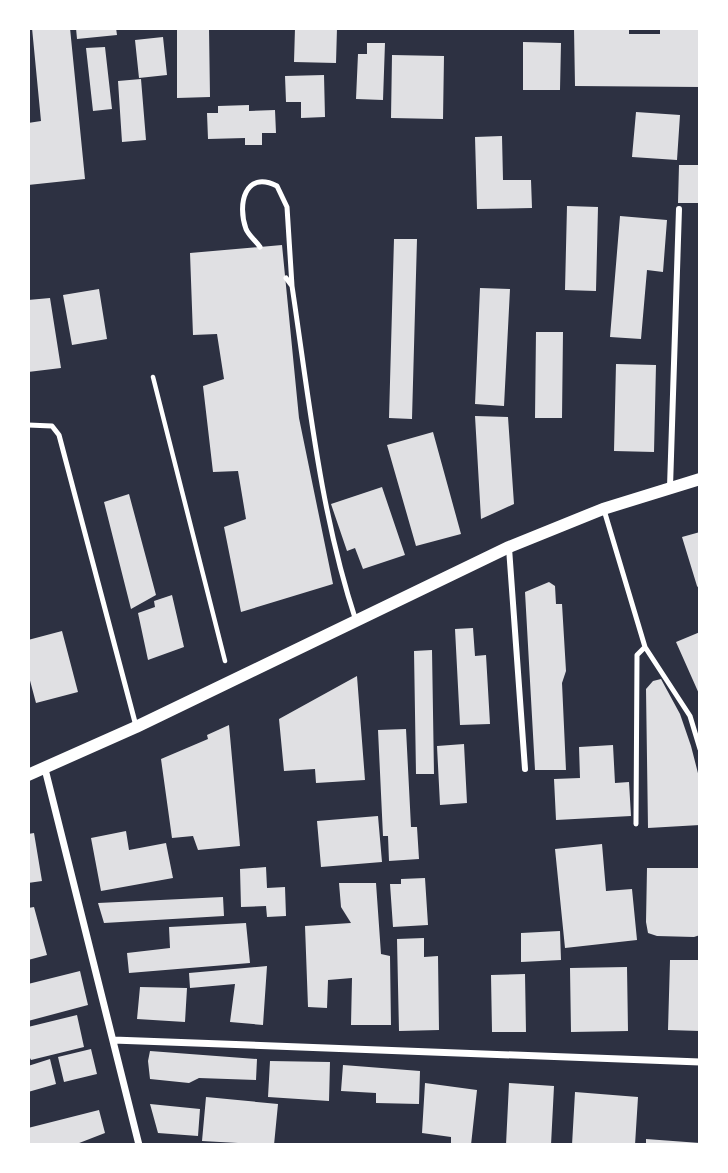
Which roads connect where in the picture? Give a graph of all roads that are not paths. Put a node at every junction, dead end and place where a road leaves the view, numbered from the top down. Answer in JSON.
{"nodes":[{"id":1,"x":679,"y":209,"type":"dead end"},
{"id":2,"x":260,"y":247,"type":"dead end"},
{"id":3,"x":286,"y":278,"type":"dead end"},
{"id":4,"x":292,"y":286,"type":"junction"},
{"id":5,"x":28,"y":425,"type":"edge"},
{"id":6,"x":700,"y":480,"type":"edge"},
{"id":7,"x":670,"y":487,"type":"junction"},
{"id":8,"x":603,"y":509,"type":"junction"},
{"id":9,"x":509,"y":547,"type":"junction"},
{"id":10,"x":356,"y":621,"type":"junction"},
{"id":11,"x":645,"y":647,"type":"junction"},
{"id":12,"x":136,"y":727,"type":"junction"},
{"id":13,"x":700,"y":749,"type":"edge"},
{"id":14,"x":45,"y":769,"type":"junction"},
{"id":15,"x":525,"y":769,"type":"dead end"},
{"id":16,"x":28,"y":775,"type":"edge"},
{"id":17,"x":636,"y":824,"type":"dead end"},
{"id":18,"x":113,"y":1040,"type":"junction"},
{"id":19,"x":700,"y":1062,"type":"edge"},
{"id":20,"x":139,"y":1145,"type":"edge"}],
"edges":[{"from":1,"to":7,"type":"street"},
{"from":2,"to":4,"type":"lane"},
{"from":3,"to":4,"type":"lane"},
{"from":4,"to":10,"type":"lane"},
{"from":5,"to":12,"type":"lane"},
{"from":6,"to":7,"type":"street"},
{"from":7,"to":8,"type":"street"},
{"from":8,"to":9,"type":"street"},
{"from":8,"to":11,"type":"lane"},
{"from":9,"to":10,"type":"street"},
{"from":9,"to":15,"type":"street"},
{"from":10,"to":12,"type":"street"},
{"from":11,"to":13,"type":"lane"},
{"from":11,"to":17,"type":"lane"},
{"from":12,"to":14,"type":"street"},
{"from":14,"to":16,"type":"street"},
{"from":14,"to":18,"type":"street"},
{"from":18,"to":19,"type":"street"},
{"from":18,"to":20,"type":"street"}]}
